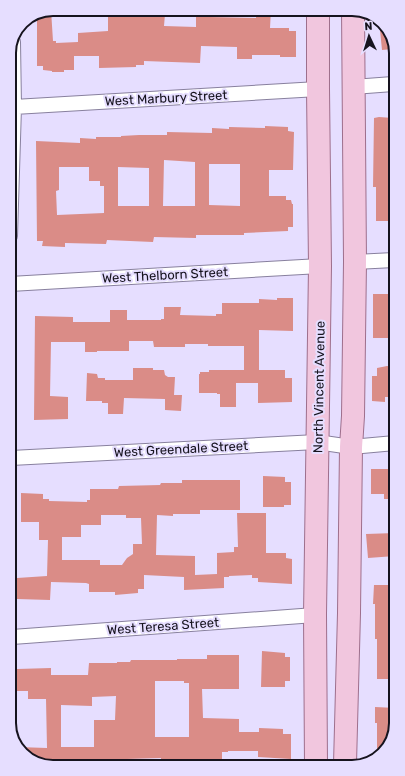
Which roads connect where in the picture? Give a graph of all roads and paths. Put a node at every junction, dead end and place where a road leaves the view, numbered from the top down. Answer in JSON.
{"nodes":[{"id":1,"x":318,"y":16,"type":"edge"},
{"id":2,"x":353,"y":16,"type":"edge"},
{"id":3,"x":389,"y":84,"type":"edge"},
{"id":4,"x":353,"y":87,"type":"junction"},
{"id":5,"x":318,"y":89,"type":"junction"},
{"id":6,"x":16,"y":107,"type":"edge"},
{"id":7,"x":389,"y":260,"type":"edge"},
{"id":8,"x":355,"y":262,"type":"junction"},
{"id":9,"x":320,"y":266,"type":"junction"},
{"id":10,"x":16,"y":284,"type":"edge"},
{"id":11,"x":317,"y":442,"type":"junction"},
{"id":12,"x":389,"y":444,"type":"edge"},
{"id":13,"x":351,"y":447,"type":"junction"},
{"id":14,"x":16,"y":458,"type":"edge"},
{"id":15,"x":315,"y":615,"type":"junction"},
{"id":16,"x":16,"y":637,"type":"edge"},
{"id":17,"x":316,"y":760,"type":"edge"},
{"id":18,"x":345,"y":760,"type":"edge"}],
"edges":[{"from":1,"to":5,"type":"main road","name":"North Vincent Avenue"},
{"from":2,"to":4,"type":"main road"},
{"from":3,"to":4,"type":"street"},
{"from":4,"to":8,"type":"main road"},
{"from":5,"to":6,"type":"street","name":"West Marbury Street"},
{"from":5,"to":9,"type":"main road","name":"North Vincent Avenue"},
{"from":7,"to":8,"type":"street"},
{"from":8,"to":13,"type":"main road"},
{"from":9,"to":10,"type":"street","name":"West Thelborn Street"},
{"from":9,"to":11,"type":"main road","name":"North Vincent Avenue"},
{"from":11,"to":13,"type":"street","name":"West Greendale Street"},
{"from":11,"to":14,"type":"street","name":"West Greendale Street"},
{"from":11,"to":15,"type":"main road","name":"North Vincent Avenue"},
{"from":12,"to":13,"type":"street","name":"West Greendale Street"},
{"from":13,"to":18,"type":"main road"},
{"from":15,"to":16,"type":"street","name":"West Teresa Street"},
{"from":15,"to":17,"type":"main road","name":"North Vincent Avenue"}]}
